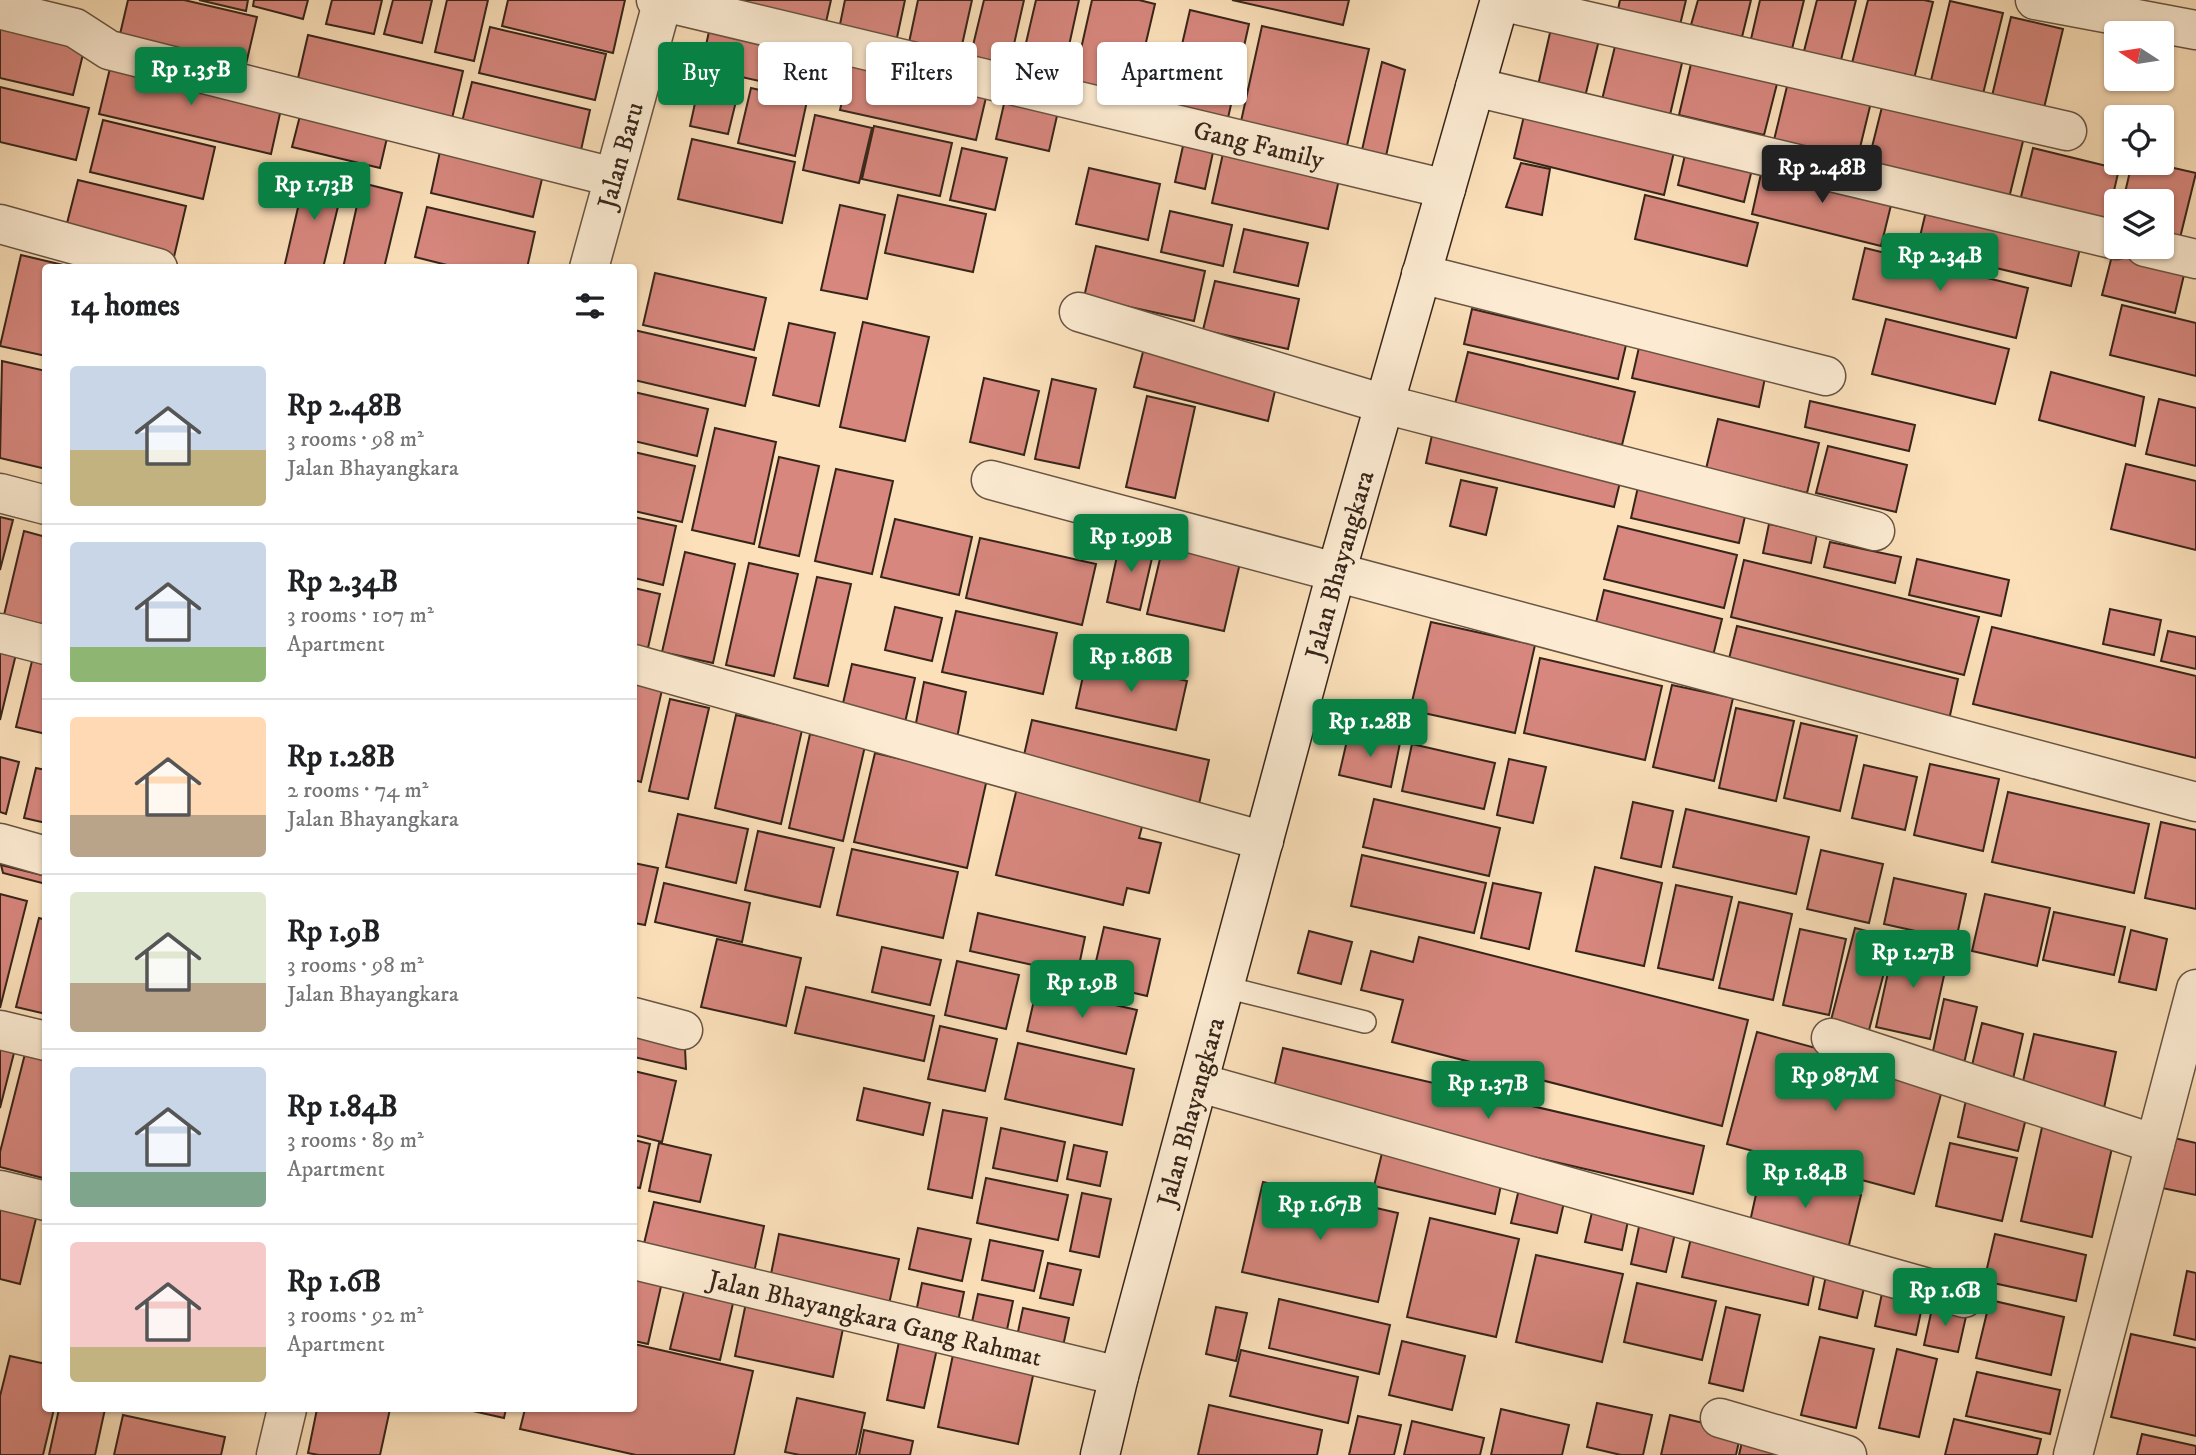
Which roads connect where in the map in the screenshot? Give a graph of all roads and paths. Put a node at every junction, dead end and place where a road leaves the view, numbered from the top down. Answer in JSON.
{"nodes":[{"id":1,"x":2035,"y":0,"type":"edge"},
{"id":2,"x":660,"y":1,"type":"edge"},
{"id":3,"x":1500,"y":1,"type":"edge"},
{"id":4,"x":2,"y":10,"type":"dead end"},
{"id":5,"x":2196,"y":30,"type":"edge"},
{"id":6,"x":1475,"y":87,"type":"junction"},
{"id":7,"x":2067,"y":131,"type":"dead end"},
{"id":8,"x":613,"y":177,"type":"junction"},
{"id":9,"x":1446,"y":189,"type":"junction"},
{"id":10,"x":0,"y":224,"type":"edge"},
{"id":11,"x":2104,"y":237,"type":"edge"},
{"id":12,"x":2174,"y":254,"type":"edge"},
{"id":13,"x":2196,"y":259,"type":"edge"},
{"id":14,"x":144,"y":264,"type":"edge"},
{"id":15,"x":590,"y":264,"type":"edge"},
{"id":16,"x":1421,"y":274,"type":"junction"},
{"id":17,"x":1079,"y":312,"type":"dead end"},
{"id":18,"x":1825,"y":376,"type":"dead end"},
{"id":19,"x":1384,"y":404,"type":"junction"},
{"id":20,"x":991,"y":480,"type":"dead end"},
{"id":21,"x":0,"y":493,"type":"edge"},
{"id":22,"x":42,"y":504,"type":"edge"},
{"id":23,"x":1875,"y":531,"type":"dead end"},
{"id":24,"x":1336,"y":573,"type":"junction"},
{"id":25,"x":0,"y":633,"type":"edge"},
{"id":26,"x":42,"y":644,"type":"edge"},
{"id":27,"x":637,"y":665,"type":"edge"},
{"id":28,"x":2196,"y":802,"type":"edge"},
{"id":29,"x":1264,"y":841,"type":"junction"},
{"id":30,"x":0,"y":843,"type":"edge"},
{"id":31,"x":42,"y":855,"type":"edge"},
{"id":32,"x":1225,"y":987,"type":"junction"},
{"id":33,"x":2196,"y":989,"type":"edge"},
{"id":34,"x":637,"y":1018,"type":"edge"},
{"id":35,"x":1365,"y":1022,"type":"dead end"},
{"id":36,"x":0,"y":1030,"type":"edge"},
{"id":37,"x":683,"y":1030,"type":"dead end"},
{"id":38,"x":1831,"y":1038,"type":"dead end"},
{"id":39,"x":42,"y":1040,"type":"edge"},
{"id":40,"x":1200,"y":1083,"type":"junction"},
{"id":41,"x":2155,"y":1144,"type":"junction"},
{"id":42,"x":0,"y":1189,"type":"edge"},
{"id":43,"x":42,"y":1200,"type":"edge"},
{"id":44,"x":637,"y":1261,"type":"edge"},
{"id":45,"x":1964,"y":1298,"type":"dead end"},
{"id":46,"x":1119,"y":1376,"type":"junction"},
{"id":47,"x":286,"y":1412,"type":"edge"},
{"id":48,"x":1720,"y":1418,"type":"dead end"},
{"id":49,"x":1106,"y":1454,"type":"edge"},
{"id":50,"x":275,"y":1455,"type":"edge"},
{"id":51,"x":1847,"y":1455,"type":"edge"},
{"id":52,"x":2073,"y":1455,"type":"edge"}],
"edges":[{"from":1,"to":5,"type":"street"},
{"from":2,"to":8,"type":"street","name":"Jalan Baru"},
{"from":2,"to":9,"type":"street","name":"Gang Family"},
{"from":3,"to":6,"type":"street","name":"Jalan Bhayangkara"},
{"from":3,"to":7,"type":"street"},
{"from":4,"to":8,"type":"street"},
{"from":6,"to":9,"type":"street","name":"Jalan Bhayangkara"},
{"from":6,"to":11,"type":"street"},
{"from":8,"to":15,"type":"street","name":"Jalan Baru"},
{"from":9,"to":16,"type":"street","name":"Jalan Bhayangkara"},
{"from":10,"to":14,"type":"street"},
{"from":12,"to":13,"type":"street"},
{"from":16,"to":18,"type":"street"},
{"from":16,"to":19,"type":"street","name":"Jalan Bhayangkara"},
{"from":17,"to":19,"type":"street"},
{"from":19,"to":23,"type":"street"},
{"from":19,"to":24,"type":"street","name":"Jalan Bhayangkara"},
{"from":20,"to":24,"type":"street"},
{"from":21,"to":22,"type":"street"},
{"from":24,"to":28,"type":"street"},
{"from":24,"to":29,"type":"street","name":"Jalan Bhayangkara"},
{"from":25,"to":26,"type":"street"},
{"from":27,"to":29,"type":"street"},
{"from":29,"to":32,"type":"street","name":"Jalan Bhayangkara"},
{"from":30,"to":31,"type":"street"},
{"from":32,"to":35,"type":"lane"},
{"from":32,"to":40,"type":"street","name":"Jalan Bhayangkara"},
{"from":33,"to":41,"type":"street"},
{"from":34,"to":37,"type":"street"},
{"from":36,"to":39,"type":"street"},
{"from":38,"to":41,"type":"street"},
{"from":40,"to":45,"type":"street"},
{"from":40,"to":46,"type":"street","name":"Jalan Bhayangkara"},
{"from":41,"to":52,"type":"street"},
{"from":42,"to":43,"type":"street"},
{"from":44,"to":46,"type":"street","name":"Jalan Bhayangkara Gang Rahmat"},
{"from":46,"to":49,"type":"street","name":"Jalan Bhayangkara"},
{"from":47,"to":50,"type":"street"},
{"from":48,"to":51,"type":"street"}]}
